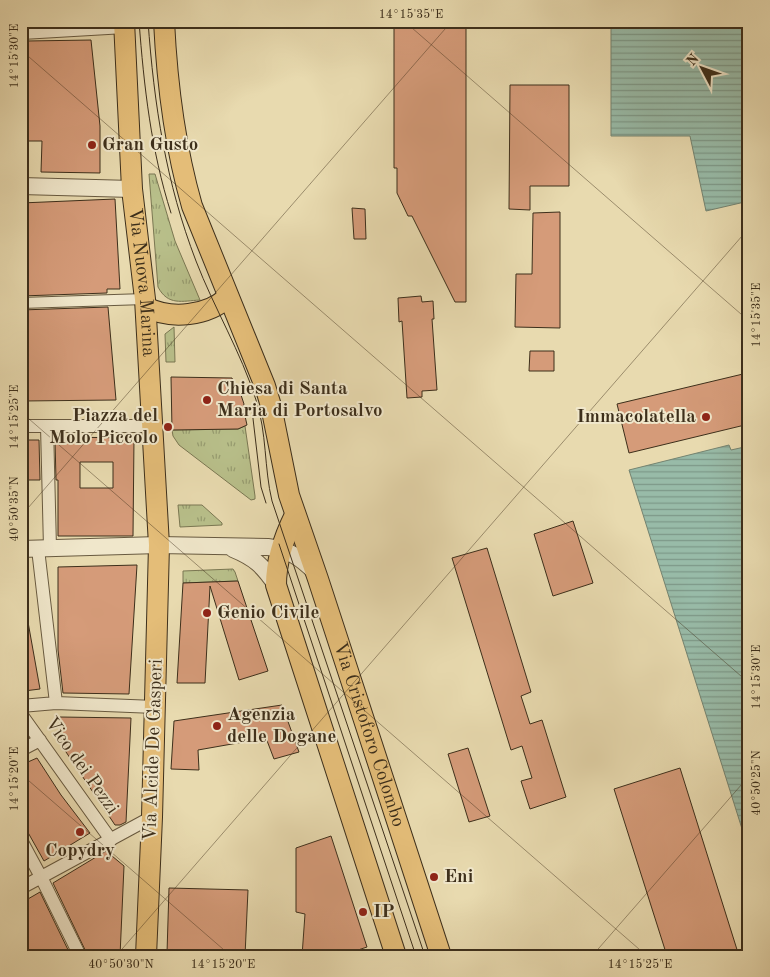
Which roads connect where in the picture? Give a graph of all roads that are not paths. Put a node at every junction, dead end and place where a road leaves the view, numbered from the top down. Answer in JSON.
{"nodes":[{"id":1,"x":164,"y":21,"type":"edge"},
{"id":2,"x":124,"y":24,"type":"edge"},
{"id":3,"x":22,"y":34,"type":"edge"},
{"id":4,"x":21,"y":186,"type":"edge"},
{"id":5,"x":132,"y":189,"type":"junction"},
{"id":6,"x":228,"y":297,"type":"junction"},
{"id":7,"x":21,"y":303,"type":"edge"},
{"id":8,"x":145,"y":303,"type":"junction"},
{"id":9,"x":21,"y":426,"type":"edge"},
{"id":10,"x":47,"y":426,"type":"junction"},
{"id":11,"x":152,"y":426,"type":"junction"},
{"id":12,"x":295,"y":515,"type":"junction"},
{"id":13,"x":158,"y":545,"type":"junction"},
{"id":14,"x":228,"y":546,"type":"junction"},
{"id":15,"x":36,"y":549,"type":"edge"},
{"id":16,"x":281,"y":549,"type":"junction"},
{"id":17,"x":316,"y":572,"type":"junction"},
{"id":18,"x":276,"y":585,"type":"junction"},
{"id":19,"x":56,"y":703,"type":"junction"},
{"id":20,"x":21,"y":706,"type":"edge"},
{"id":21,"x":156,"y":707,"type":"junction"},
{"id":22,"x":21,"y":714,"type":"edge"},
{"id":23,"x":40,"y":740,"type":"junction"},
{"id":24,"x":21,"y":750,"type":"edge"},
{"id":25,"x":152,"y":817,"type":"junction"},
{"id":26,"x":21,"y":840,"type":"edge"},
{"id":27,"x":111,"y":840,"type":"junction"},
{"id":28,"x":41,"y":877,"type":"junction"},
{"id":29,"x":21,"y":888,"type":"edge"},
{"id":30,"x":80,"y":956,"type":"edge"},
{"id":31,"x":146,"y":956,"type":"edge"},
{"id":32,"x":396,"y":956,"type":"edge"},
{"id":33,"x":441,"y":956,"type":"edge"}],
"edges":[{"from":1,"to":6,"type":"main road"},
{"from":2,"to":3,"type":"street"},
{"from":2,"to":5,"type":"main road","name":"Via Nuova Marina"},
{"from":4,"to":5,"type":"street"},
{"from":5,"to":8,"type":"main road","name":"Via Nuova Marina"},
{"from":6,"to":8,"type":"main road"},
{"from":6,"to":12,"type":"main road"},
{"from":7,"to":8,"type":"street"},
{"from":8,"to":11,"type":"main road","name":"Via Nuova Marina"},
{"from":9,"to":10,"type":"street"},
{"from":10,"to":11,"type":"street"},
{"from":10,"to":15,"type":"street"},
{"from":11,"to":13,"type":"main road","name":"Via Nuova Marina"},
{"from":12,"to":16,"type":"main road"},
{"from":12,"to":17,"type":"main road","name":"Via Cristoforo Colombo"},
{"from":13,"to":14,"type":"street"},
{"from":13,"to":15,"type":"street"},
{"from":13,"to":21,"type":"main road","name":"Via Alcide De Gasperi"},
{"from":14,"to":16,"type":"street"},
{"from":14,"to":18,"type":"street"},
{"from":15,"to":19,"type":"street"},
{"from":16,"to":17,"type":"street"},
{"from":16,"to":18,"type":"main road"},
{"from":17,"to":33,"type":"main road","name":"Via Cristoforo Colombo"},
{"from":18,"to":32,"type":"main road"},
{"from":19,"to":20,"type":"street"},
{"from":19,"to":21,"type":"street"},
{"from":21,"to":25,"type":"main road","name":"Via Alcide De Gasperi"},
{"from":22,"to":23,"type":"street","name":"Vico dei Pezzi"},
{"from":23,"to":24,"type":"street"},
{"from":23,"to":27,"type":"street","name":"Vico dei Pezzi"},
{"from":25,"to":27,"type":"street"},
{"from":25,"to":31,"type":"main road","name":"Via Alcide De Gasperi"},
{"from":26,"to":28,"type":"street"},
{"from":27,"to":28,"type":"street"},
{"from":28,"to":29,"type":"street"},
{"from":28,"to":30,"type":"street"}]}
